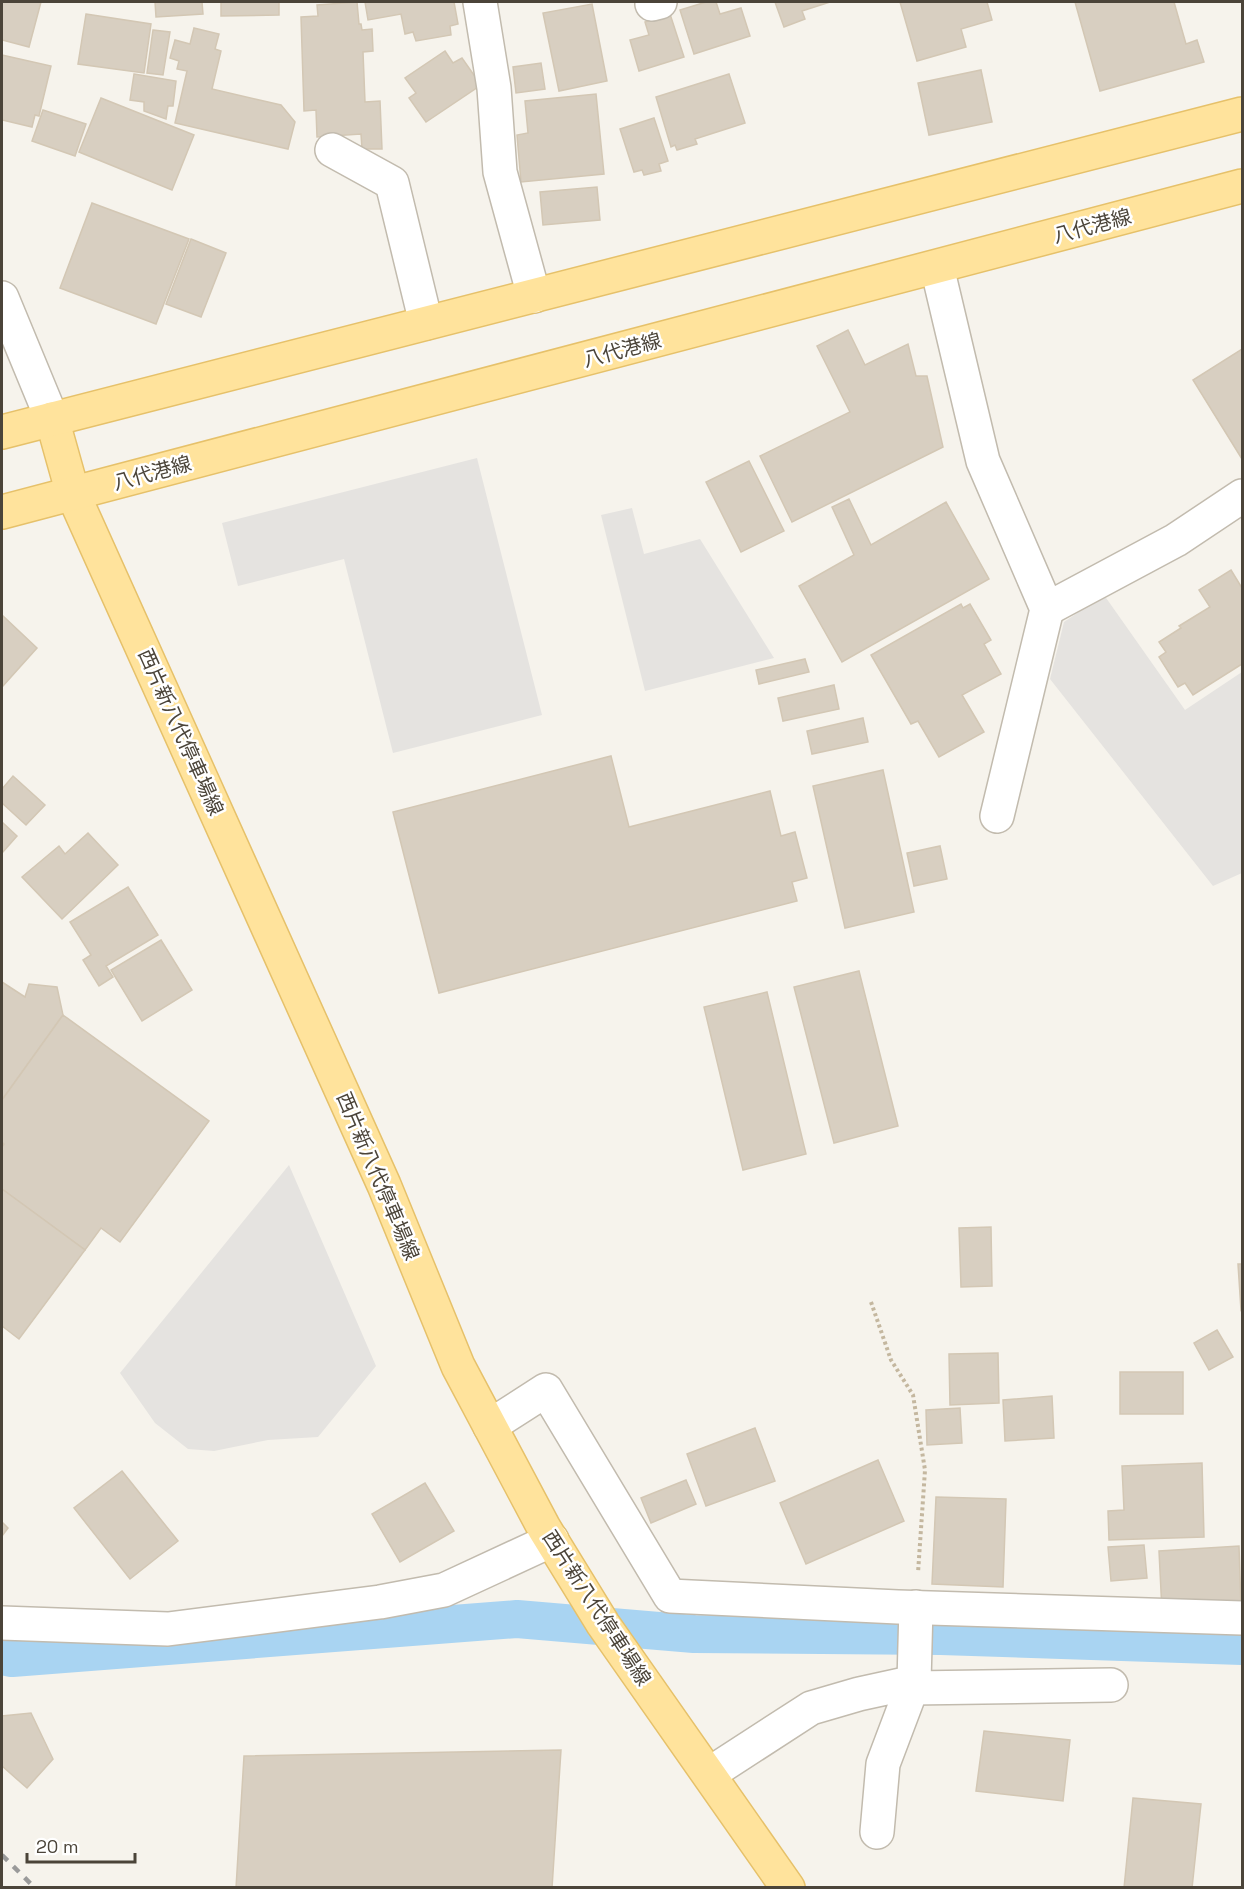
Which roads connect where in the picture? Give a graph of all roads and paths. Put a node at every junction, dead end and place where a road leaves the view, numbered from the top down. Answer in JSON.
{"nodes":[{"id":1,"x":480,"y":2,"type":"edge"},
{"id":2,"x":1242,"y":114,"type":"edge"},
{"id":3,"x":332,"y":150,"type":"dead end"},
{"id":4,"x":1242,"y":186,"type":"edge"},
{"id":5,"x":937,"y":267,"type":"junction"},
{"id":6,"x":534,"y":296,"type":"junction"},
{"id":7,"x":2,"y":298,"type":"edge"},
{"id":8,"x":426,"y":323,"type":"junction"},
{"id":9,"x":52,"y":419,"type":"junction"},
{"id":10,"x":2,"y":432,"type":"edge"},
{"id":11,"x":73,"y":494,"type":"junction"},
{"id":12,"x":1242,"y":496,"type":"edge"},
{"id":13,"x":2,"y":512,"type":"edge"},
{"id":14,"x":1047,"y":609,"type":"junction"},
{"id":15,"x":997,"y":816,"type":"dead end"},
{"id":16,"x":872,"y":1302,"type":"dead end"},
{"id":17,"x":489,"y":1426,"type":"junction"},
{"id":18,"x":552,"y":1540,"type":"junction"},
{"id":19,"x":916,"y":1609,"type":"junction"},
{"id":20,"x":1242,"y":1618,"type":"edge"},
{"id":21,"x":2,"y":1623,"type":"edge"},
{"id":22,"x":914,"y":1683,"type":"junction"},
{"id":23,"x":1111,"y":1685,"type":"dead end"},
{"id":24,"x":709,"y":1774,"type":"junction"},
{"id":25,"x":877,"y":1832,"type":"dead end"},
{"id":26,"x":788,"y":1887,"type":"edge"}],
"edges":[{"from":1,"to":6,"type":"street"},
{"from":2,"to":6,"type":"main road"},
{"from":3,"to":8,"type":"street"},
{"from":4,"to":5,"type":"main road","name":"八代港線"},
{"from":5,"to":11,"type":"main road","name":"八代港線"},
{"from":5,"to":14,"type":"street"},
{"from":6,"to":8,"type":"main road"},
{"from":7,"to":9,"type":"street"},
{"from":8,"to":9,"type":"main road"},
{"from":9,"to":10,"type":"main road"},
{"from":9,"to":11,"type":"main road","name":"西片新八代停車場線"},
{"from":11,"to":13,"type":"main road","name":"八代港線"},
{"from":11,"to":17,"type":"main road","name":"西片新八代停車場線"},
{"from":12,"to":14,"type":"street"},
{"from":14,"to":15,"type":"street"},
{"from":16,"to":19,"type":"path"},
{"from":17,"to":18,"type":"main road","name":"西片新八代停車場線"},
{"from":17,"to":19,"type":"street"},
{"from":18,"to":21,"type":"street"},
{"from":18,"to":24,"type":"main road","name":"西片新八代停車場線"},
{"from":19,"to":20,"type":"street"},
{"from":19,"to":22,"type":"street"},
{"from":22,"to":23,"type":"street"},
{"from":22,"to":24,"type":"street"},
{"from":22,"to":25,"type":"street"},
{"from":24,"to":26,"type":"main road","name":"西片新八代停車場線"}]}
